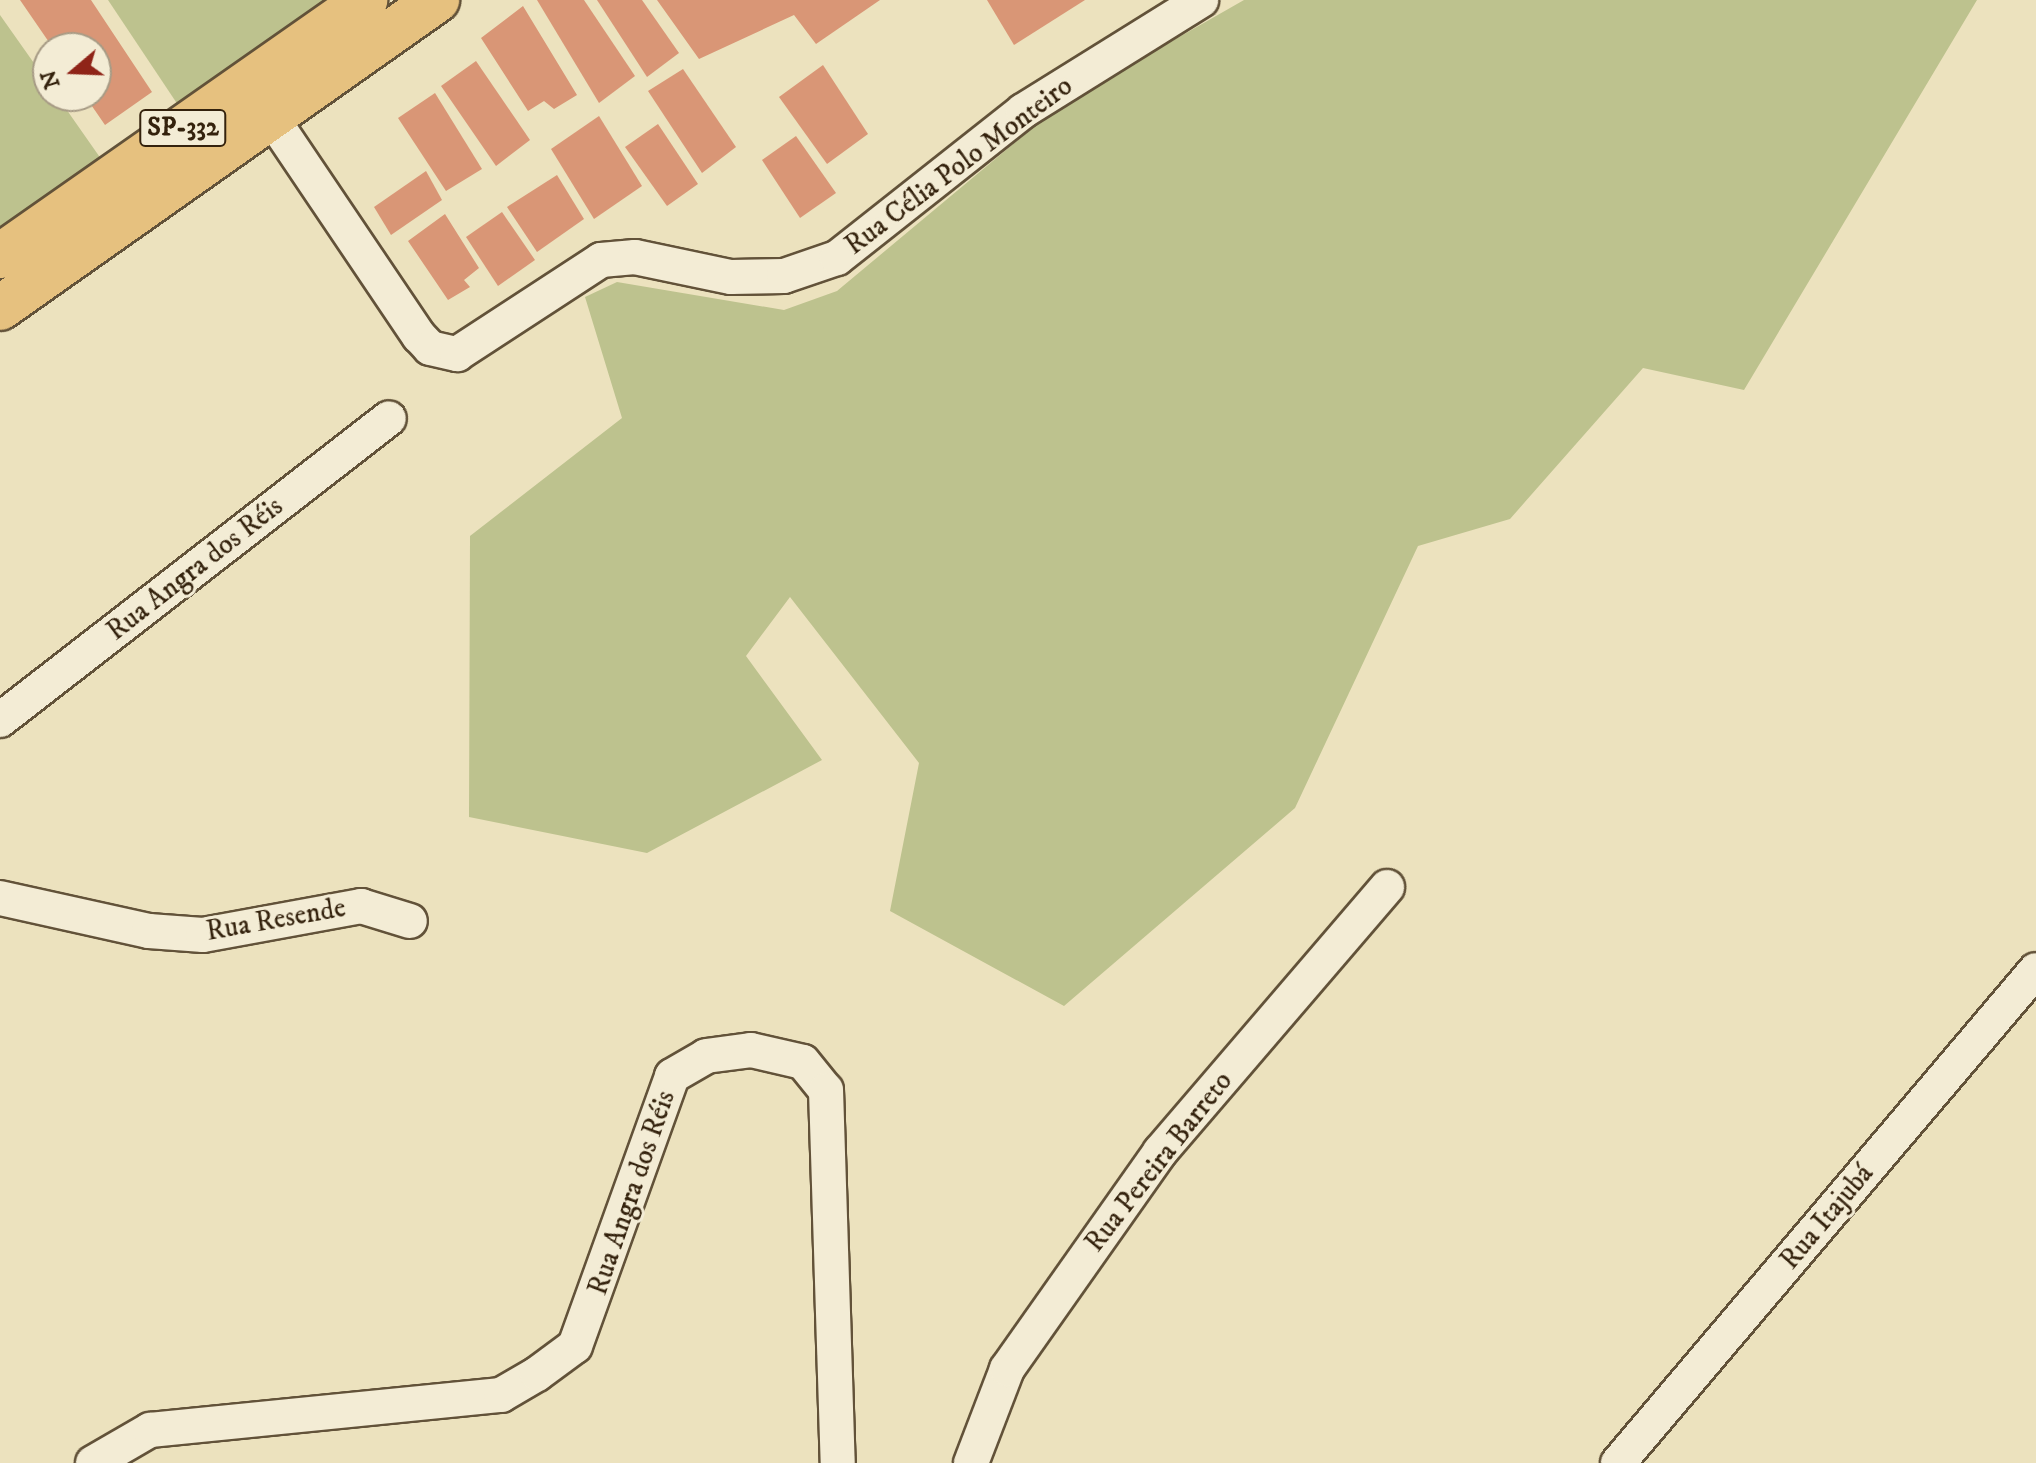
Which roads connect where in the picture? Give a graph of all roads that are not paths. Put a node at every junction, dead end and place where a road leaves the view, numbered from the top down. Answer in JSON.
{"nodes":[{"id":1,"x":365,"y":0,"type":"edge"},
{"id":2,"x":437,"y":0,"type":"edge"},
{"id":3,"x":1201,"y":0,"type":"edge"},
{"id":4,"x":260,"y":100,"type":"junction"},
{"id":5,"x":0,"y":256,"type":"edge"},
{"id":6,"x":0,"y":308,"type":"edge"},
{"id":7,"x":389,"y":418,"type":"dead end"},
{"id":8,"x":0,"y":720,"type":"edge"},
{"id":9,"x":1387,"y":887,"type":"dead end"},
{"id":10,"x":0,"y":898,"type":"edge"},
{"id":11,"x":410,"y":921,"type":"dead end"},
{"id":12,"x":2036,"y":970,"type":"edge"},
{"id":13,"x":93,"y":1463,"type":"edge"},
{"id":14,"x":838,"y":1463,"type":"edge"},
{"id":15,"x":971,"y":1463,"type":"edge"},
{"id":16,"x":1618,"y":1463,"type":"edge"}],
"edges":[{"from":1,"to":4,"type":"main road","number":"SP-332"},
{"from":2,"to":4,"type":"main road","number":"SP-332"},
{"from":3,"to":4,"type":"street","name":"Rua Célia Polo Monteiro"},
{"from":4,"to":5,"type":"main road","number":"SP-332"},
{"from":4,"to":6,"type":"main road","number":"SP-332"},
{"from":7,"to":8,"type":"street","name":"Rua Angra dos Réis"},
{"from":9,"to":15,"type":"street","name":"Rua Pereira Barreto"},
{"from":10,"to":11,"type":"street","name":"Rua Resende"},
{"from":12,"to":16,"type":"street","name":"Rua Itajubá"},
{"from":13,"to":14,"type":"street","name":"Rua Angra dos Réis"}]}
